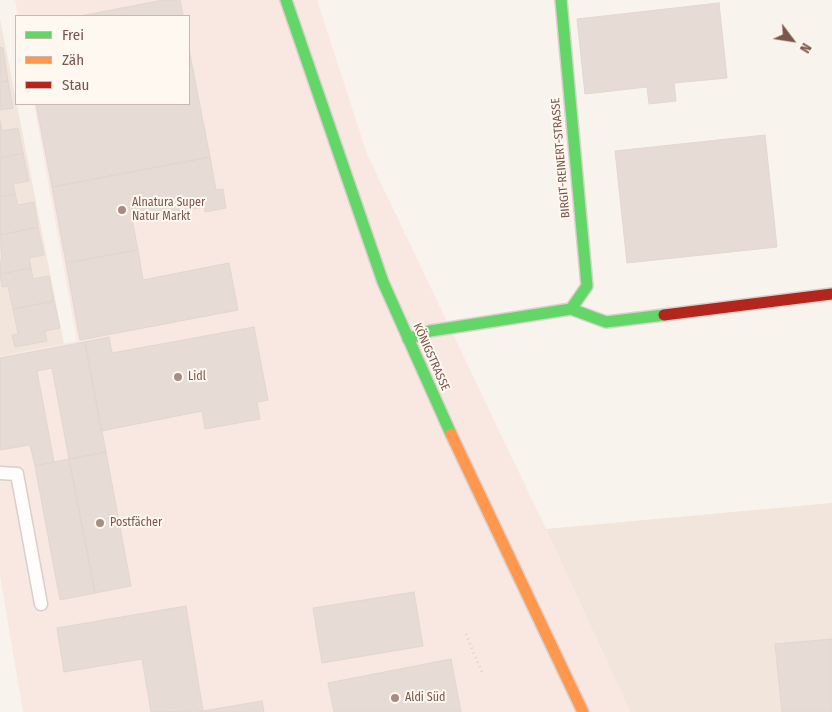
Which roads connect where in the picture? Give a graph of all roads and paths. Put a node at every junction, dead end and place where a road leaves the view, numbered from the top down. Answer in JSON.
{"nodes":[{"id":1,"x":286,"y":0,"type":"edge"},
{"id":2,"x":561,"y":0,"type":"edge"},
{"id":3,"x":832,"y":294,"type":"edge"},
{"id":4,"x":571,"y":309,"type":"junction"},
{"id":5,"x":408,"y":339,"type":"junction"},
{"id":6,"x":0,"y":473,"type":"edge"},
{"id":7,"x":41,"y":604,"type":"dead end"},
{"id":8,"x":466,"y":634,"type":"dead end"},
{"id":9,"x":483,"y":676,"type":"dead end"},
{"id":10,"x":583,"y":712,"type":"edge"}],
"edges":[{"from":1,"to":5,"type":"main road","name":"KÖNIGSTRASSE"},
{"from":2,"to":4,"type":"main road","name":"BIRGIT-REINERT-STRASSE"},
{"from":3,"to":4,"type":"main road"},
{"from":4,"to":5,"type":"main road"},
{"from":5,"to":10,"type":"main road","name":"KÖNIGSTRASSE"},
{"from":6,"to":7,"type":"lane"},
{"from":8,"to":9,"type":"path"}]}
